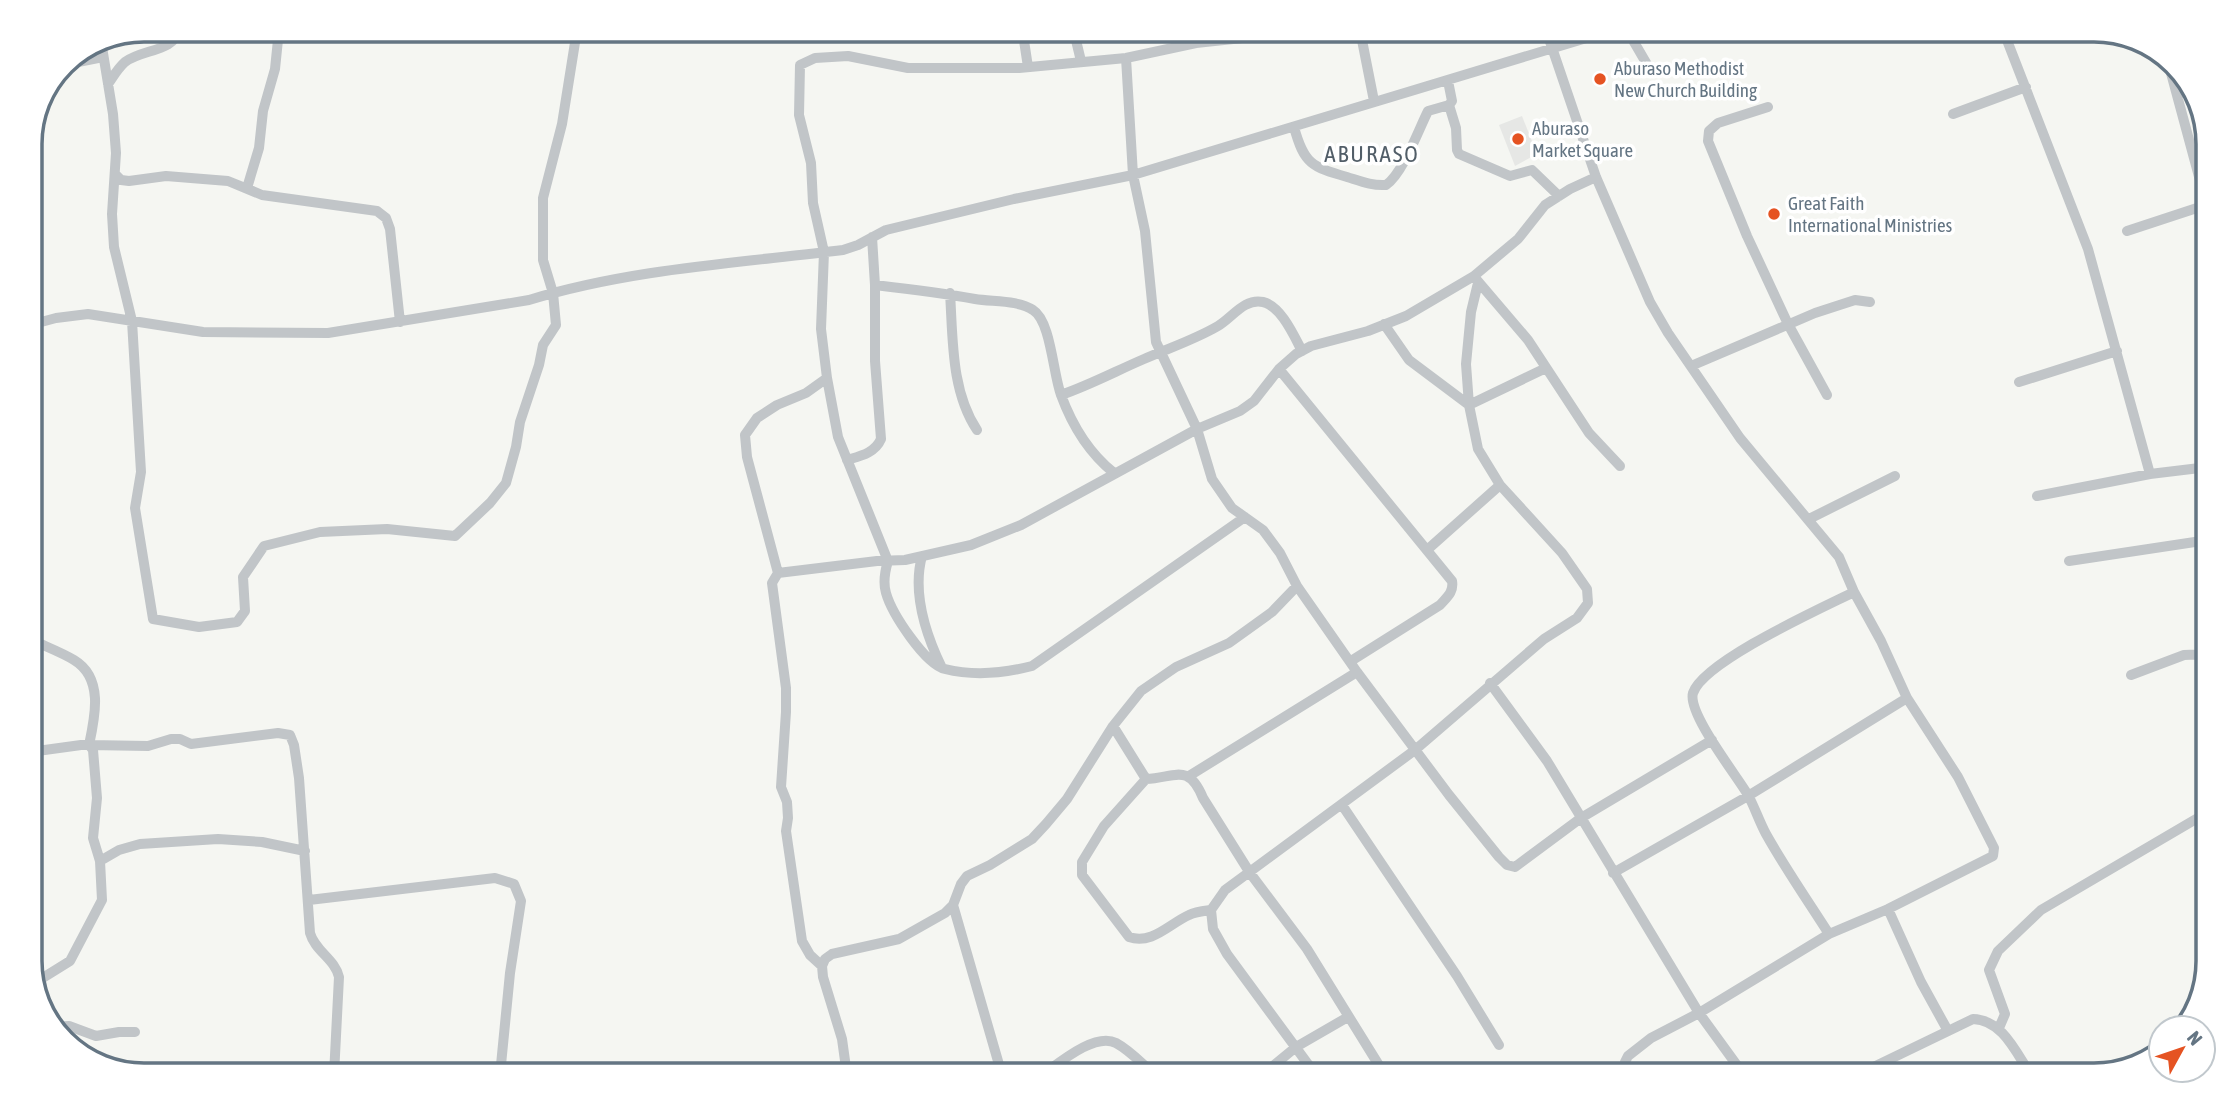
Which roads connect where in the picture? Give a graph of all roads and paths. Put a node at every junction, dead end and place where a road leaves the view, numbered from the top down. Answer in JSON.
{"nodes":[{"id":1,"x":173,"y":42,"type":"edge"},
{"id":2,"x":278,"y":42,"type":"edge"},
{"id":3,"x":575,"y":42,"type":"edge"},
{"id":4,"x":1024,"y":42,"type":"edge"},
{"id":5,"x":1076,"y":42,"type":"edge"},
{"id":6,"x":1205,"y":42,"type":"edge"},
{"id":7,"x":1362,"y":42,"type":"edge"},
{"id":8,"x":1551,"y":42,"type":"edge"},
{"id":9,"x":1573,"y":42,"type":"edge"},
{"id":10,"x":1634,"y":42,"type":"edge"},
{"id":11,"x":2008,"y":42,"type":"edge"},
{"id":12,"x":1553,"y":48,"type":"junction"},
{"id":13,"x":102,"y":52,"type":"edge"},
{"id":14,"x":1126,"y":58,"type":"junction"},
{"id":15,"x":1081,"y":61,"type":"junction"},
{"id":16,"x":1648,"y":66,"type":"dead end"},
{"id":17,"x":1028,"y":67,"type":"junction"},
{"id":18,"x":2173,"y":80,"type":"edge"},
{"id":19,"x":1448,"y":81,"type":"junction"},
{"id":20,"x":108,"y":84,"type":"junction"},
{"id":21,"x":2026,"y":87,"type":"junction"},
{"id":22,"x":2182,"y":93,"type":"edge"},
{"id":23,"x":2178,"y":95,"type":"junction"},
{"id":24,"x":1374,"y":101,"type":"junction"},
{"id":25,"x":1449,"y":105,"type":"junction"},
{"id":26,"x":1768,"y":107,"type":"dead end"},
{"id":27,"x":1952,"y":114,"type":"dead end"},
{"id":28,"x":1294,"y":127,"type":"junction"},
{"id":29,"x":2196,"y":165,"type":"edge"},
{"id":30,"x":116,"y":175,"type":"junction"},
{"id":31,"x":1133,"y":175,"type":"junction"},
{"id":32,"x":1596,"y":177,"type":"junction"},
{"id":33,"x":247,"y":188,"type":"junction"},
{"id":34,"x":1559,"y":196,"type":"junction"},
{"id":35,"x":2196,"y":211,"type":"edge"},
{"id":36,"x":2127,"y":231,"type":"dead end"},
{"id":37,"x":872,"y":237,"type":"junction"},
{"id":38,"x":824,"y":252,"type":"junction"},
{"id":39,"x":1476,"y":279,"type":"junction"},
{"id":40,"x":875,"y":285,"type":"junction"},
{"id":41,"x":553,"y":293,"type":"junction"},
{"id":42,"x":950,"y":293,"type":"junction"},
{"id":43,"x":1870,"y":302,"type":"dead end"},
{"id":44,"x":132,"y":321,"type":"junction"},
{"id":45,"x":400,"y":321,"type":"junction"},
{"id":46,"x":42,"y":322,"type":"edge"},
{"id":47,"x":1384,"y":324,"type":"junction"},
{"id":48,"x":1788,"y":324,"type":"junction"},
{"id":49,"x":1302,"y":351,"type":"junction"},
{"id":50,"x":2117,"y":351,"type":"junction"},
{"id":51,"x":1161,"y":352,"type":"junction"},
{"id":52,"x":1691,"y":366,"type":"junction"},
{"id":53,"x":1546,"y":368,"type":"junction"},
{"id":54,"x":1279,"y":369,"type":"junction"},
{"id":55,"x":827,"y":379,"type":"junction"},
{"id":56,"x":2019,"y":382,"type":"dead end"},
{"id":57,"x":1061,"y":395,"type":"junction"},
{"id":58,"x":1827,"y":395,"type":"dead end"},
{"id":59,"x":1469,"y":405,"type":"junction"},
{"id":60,"x":1197,"y":429,"type":"junction"},
{"id":61,"x":977,"y":430,"type":"dead end"},
{"id":62,"x":847,"y":460,"type":"junction"},
{"id":63,"x":1620,"y":466,"type":"dead end"},
{"id":64,"x":2196,"y":468,"type":"edge"},
{"id":65,"x":1114,"y":473,"type":"junction"},
{"id":66,"x":2150,"y":474,"type":"junction"},
{"id":67,"x":1895,"y":476,"type":"dead end"},
{"id":68,"x":1500,"y":485,"type":"junction"},
{"id":69,"x":2037,"y":496,"type":"dead end"},
{"id":70,"x":1245,"y":517,"type":"junction"},
{"id":71,"x":1809,"y":519,"type":"junction"},
{"id":72,"x":2196,"y":542,"type":"edge"},
{"id":73,"x":1427,"y":550,"type":"junction"},
{"id":74,"x":922,"y":556,"type":"junction"},
{"id":75,"x":888,"y":561,"type":"junction"},
{"id":76,"x":2069,"y":561,"type":"dead end"},
{"id":77,"x":778,"y":573,"type":"junction"},
{"id":78,"x":1297,"y":586,"type":"junction"},
{"id":79,"x":1854,"y":592,"type":"junction"},
{"id":80,"x":42,"y":645,"type":"edge"},
{"id":81,"x":2196,"y":654,"type":"edge"},
{"id":82,"x":1352,"y":661,"type":"junction"},
{"id":83,"x":942,"y":668,"type":"junction"},
{"id":84,"x":1357,"y":673,"type":"junction"},
{"id":85,"x":2131,"y":675,"type":"dead end"},
{"id":86,"x":1490,"y":683,"type":"junction"},
{"id":87,"x":1907,"y":698,"type":"junction"},
{"id":88,"x":1113,"y":726,"type":"junction"},
{"id":89,"x":1712,"y":740,"type":"junction"},
{"id":90,"x":89,"y":745,"type":"junction"},
{"id":91,"x":42,"y":750,"type":"edge"},
{"id":92,"x":1415,"y":750,"type":"junction"},
{"id":93,"x":1189,"y":776,"type":"junction"},
{"id":94,"x":1146,"y":779,"type":"junction"},
{"id":95,"x":1748,"y":796,"type":"junction"},
{"id":96,"x":1342,"y":805,"type":"junction"},
{"id":97,"x":1581,"y":818,"type":"junction"},
{"id":98,"x":2196,"y":819,"type":"edge"},
{"id":99,"x":305,"y":851,"type":"junction"},
{"id":100,"x":100,"y":861,"type":"junction"},
{"id":101,"x":1250,"y":873,"type":"junction"},
{"id":102,"x":1613,"y":873,"type":"junction"},
{"id":103,"x":309,"y":900,"type":"junction"},
{"id":104,"x":953,"y":905,"type":"junction"},
{"id":105,"x":1888,"y":909,"type":"junction"},
{"id":106,"x":1211,"y":910,"type":"junction"},
{"id":107,"x":1829,"y":933,"type":"junction"},
{"id":108,"x":822,"y":966,"type":"junction"},
{"id":109,"x":43,"y":975,"type":"edge"},
{"id":110,"x":1699,"y":1013,"type":"junction"},
{"id":111,"x":1348,"y":1017,"type":"junction"},
{"id":112,"x":66,"y":1026,"type":"edge"},
{"id":113,"x":1999,"y":1028,"type":"junction"},
{"id":114,"x":1948,"y":1031,"type":"junction"},
{"id":115,"x":135,"y":1032,"type":"dead end"},
{"id":116,"x":1499,"y":1045,"type":"dead end"},
{"id":117,"x":1296,"y":1047,"type":"junction"},
{"id":118,"x":335,"y":1063,"type":"edge"},
{"id":119,"x":501,"y":1063,"type":"edge"},
{"id":120,"x":845,"y":1063,"type":"edge"},
{"id":121,"x":999,"y":1063,"type":"edge"},
{"id":122,"x":1060,"y":1063,"type":"edge"},
{"id":123,"x":1141,"y":1063,"type":"edge"},
{"id":124,"x":1277,"y":1063,"type":"edge"},
{"id":125,"x":1308,"y":1063,"type":"edge"},
{"id":126,"x":1377,"y":1063,"type":"edge"},
{"id":127,"x":1625,"y":1063,"type":"edge"},
{"id":128,"x":1735,"y":1063,"type":"edge"},
{"id":129,"x":1882,"y":1063,"type":"edge"},
{"id":130,"x":2023,"y":1063,"type":"edge"}],
"edges":[{"from":1,"to":20,"type":"street"},
{"from":2,"to":33,"type":"street"},
{"from":3,"to":41,"type":"street"},
{"from":4,"to":17,"type":"street"},
{"from":5,"to":15,"type":"street"},
{"from":6,"to":14,"type":"street"},
{"from":7,"to":24,"type":"street"},
{"from":8,"to":12,"type":"street"},
{"from":9,"to":12,"type":"street"},
{"from":10,"to":16,"type":"street"},
{"from":11,"to":21,"type":"street"},
{"from":12,"to":19,"type":"street"},
{"from":12,"to":32,"type":"street"},
{"from":13,"to":20,"type":"street"},
{"from":14,"to":15,"type":"street"},
{"from":14,"to":31,"type":"street"},
{"from":15,"to":17,"type":"street"},
{"from":17,"to":38,"type":"street"},
{"from":18,"to":23,"type":"street"},
{"from":19,"to":24,"type":"street"},
{"from":19,"to":25,"type":"street"},
{"from":20,"to":30,"type":"street"},
{"from":21,"to":27,"type":"street"},
{"from":21,"to":50,"type":"street"},
{"from":22,"to":23,"type":"street"},
{"from":23,"to":29,"type":"street"},
{"from":24,"to":28,"type":"street"},
{"from":25,"to":28,"type":"street"},
{"from":25,"to":34,"type":"street"},
{"from":26,"to":48,"type":"street"},
{"from":28,"to":31,"type":"street"},
{"from":30,"to":33,"type":"street"},
{"from":30,"to":44,"type":"street"},
{"from":31,"to":37,"type":"street"},
{"from":31,"to":51,"type":"street"},
{"from":32,"to":34,"type":"street"},
{"from":32,"to":52,"type":"street"},
{"from":33,"to":45,"type":"street"},
{"from":34,"to":39,"type":"street"},
{"from":35,"to":36,"type":"street"},
{"from":37,"to":38,"type":"street"},
{"from":37,"to":40,"type":"street"},
{"from":38,"to":41,"type":"street"},
{"from":38,"to":55,"type":"street"},
{"from":39,"to":47,"type":"street"},
{"from":39,"to":53,"type":"street"},
{"from":39,"to":59,"type":"street"},
{"from":40,"to":42,"type":"street"},
{"from":40,"to":62,"type":"street"},
{"from":41,"to":44,"type":"street"},
{"from":41,"to":45,"type":"street"},
{"from":42,"to":57,"type":"street"},
{"from":42,"to":61,"type":"street"},
{"from":43,"to":48,"type":"street"},
{"from":44,"to":45,"type":"street"},
{"from":44,"to":46,"type":"street"},
{"from":47,"to":49,"type":"street"},
{"from":47,"to":59,"type":"street"},
{"from":48,"to":52,"type":"street"},
{"from":48,"to":58,"type":"street"},
{"from":49,"to":51,"type":"street"},
{"from":49,"to":54,"type":"street"},
{"from":50,"to":56,"type":"street"},
{"from":50,"to":66,"type":"street"},
{"from":51,"to":57,"type":"street"},
{"from":51,"to":60,"type":"street"},
{"from":52,"to":71,"type":"street"},
{"from":53,"to":59,"type":"street"},
{"from":53,"to":63,"type":"street"},
{"from":54,"to":60,"type":"street"},
{"from":54,"to":73,"type":"street"},
{"from":55,"to":62,"type":"street"},
{"from":55,"to":77,"type":"street"},
{"from":57,"to":65,"type":"street"},
{"from":59,"to":68,"type":"street"},
{"from":60,"to":65,"type":"street"},
{"from":60,"to":70,"type":"street"},
{"from":62,"to":75,"type":"street"},
{"from":64,"to":66,"type":"street"},
{"from":65,"to":74,"type":"street"},
{"from":66,"to":69,"type":"street"},
{"from":67,"to":71,"type":"street"},
{"from":68,"to":73,"type":"street"},
{"from":68,"to":86,"type":"street"},
{"from":70,"to":78,"type":"street"},
{"from":70,"to":83,"type":"street"},
{"from":71,"to":79,"type":"street"},
{"from":72,"to":76,"type":"street"},
{"from":73,"to":82,"type":"street"},
{"from":74,"to":75,"type":"street"},
{"from":74,"to":83,"type":"street"},
{"from":75,"to":77,"type":"street"},
{"from":75,"to":83,"type":"street"},
{"from":77,"to":108,"type":"street"},
{"from":78,"to":82,"type":"street"},
{"from":78,"to":88,"type":"street"},
{"from":79,"to":87,"type":"street"},
{"from":79,"to":89,"type":"street"},
{"from":80,"to":90,"type":"street"},
{"from":81,"to":85,"type":"street"},
{"from":82,"to":84,"type":"street"},
{"from":84,"to":92,"type":"street"},
{"from":84,"to":93,"type":"street"},
{"from":86,"to":92,"type":"street"},
{"from":86,"to":97,"type":"street"},
{"from":87,"to":95,"type":"street"},
{"from":87,"to":105,"type":"street"},
{"from":88,"to":94,"type":"street"},
{"from":88,"to":104,"type":"street"},
{"from":89,"to":95,"type":"street"},
{"from":89,"to":97,"type":"street"},
{"from":90,"to":91,"type":"street"},
{"from":90,"to":99,"type":"street"},
{"from":90,"to":100,"type":"street"},
{"from":92,"to":96,"type":"street"},
{"from":92,"to":97,"type":"street"},
{"from":93,"to":94,"type":"street"},
{"from":93,"to":101,"type":"street"},
{"from":94,"to":106,"type":"street"},
{"from":95,"to":102,"type":"street"},
{"from":95,"to":107,"type":"street"},
{"from":96,"to":101,"type":"street"},
{"from":96,"to":116,"type":"street"},
{"from":97,"to":102,"type":"street"},
{"from":98,"to":113,"type":"street"},
{"from":99,"to":100,"type":"street"},
{"from":99,"to":103,"type":"street"},
{"from":100,"to":109,"type":"street"},
{"from":101,"to":106,"type":"street"},
{"from":101,"to":111,"type":"street"},
{"from":102,"to":110,"type":"street"},
{"from":103,"to":118,"type":"street"},
{"from":103,"to":119,"type":"street"},
{"from":104,"to":108,"type":"street"},
{"from":104,"to":121,"type":"street"},
{"from":105,"to":107,"type":"street"},
{"from":105,"to":114,"type":"street"},
{"from":106,"to":117,"type":"street"},
{"from":107,"to":110,"type":"street"},
{"from":108,"to":120,"type":"street"},
{"from":110,"to":127,"type":"street"},
{"from":110,"to":128,"type":"street"},
{"from":111,"to":117,"type":"street"},
{"from":111,"to":126,"type":"street"},
{"from":112,"to":115,"type":"street"},
{"from":113,"to":114,"type":"street"},
{"from":113,"to":130,"type":"street"},
{"from":114,"to":129,"type":"street"},
{"from":117,"to":124,"type":"street"},
{"from":117,"to":125,"type":"street"},
{"from":122,"to":123,"type":"street"}]}
